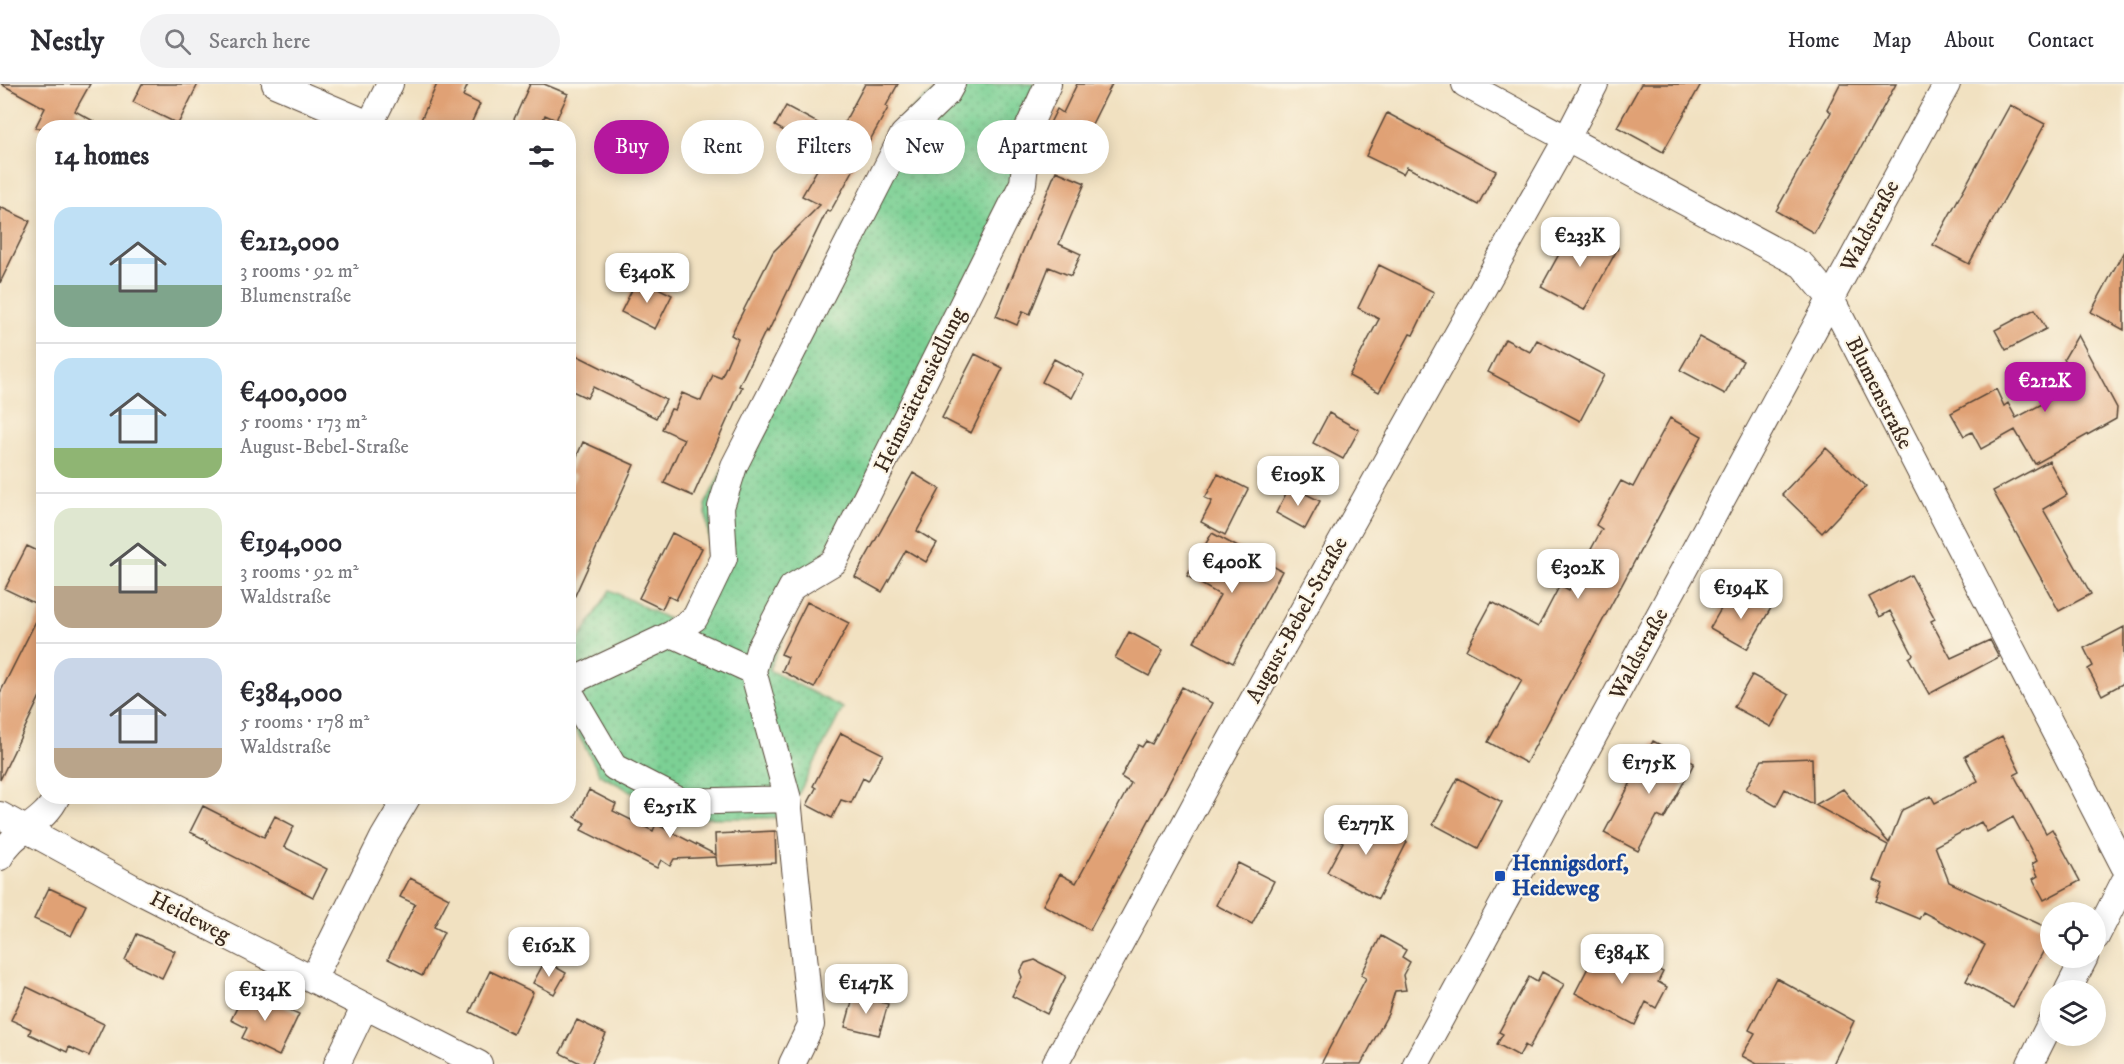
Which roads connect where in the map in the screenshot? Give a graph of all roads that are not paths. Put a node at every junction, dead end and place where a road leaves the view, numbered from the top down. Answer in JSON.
{"nodes":[{"id":1,"x":275,"y":84,"type":"edge"},
{"id":2,"x":390,"y":84,"type":"edge"},
{"id":3,"x":952,"y":84,"type":"edge"},
{"id":4,"x":1048,"y":84,"type":"edge"},
{"id":5,"x":1465,"y":84,"type":"edge"},
{"id":6,"x":1595,"y":84,"type":"edge"},
{"id":7,"x":1947,"y":84,"type":"edge"},
{"id":8,"x":356,"y":120,"type":"edge"},
{"id":9,"x":372,"y":120,"type":"edge"},
{"id":10,"x":1566,"y":140,"type":"junction"},
{"id":11,"x":1831,"y":299,"type":"junction"},
{"id":12,"x":672,"y":634,"type":"junction"},
{"id":13,"x":753,"y":671,"type":"junction"},
{"id":14,"x":576,"y":678,"type":"edge"},
{"id":15,"x":576,"y":703,"type":"edge"},
{"id":16,"x":788,"y":799,"type":"junction"},
{"id":17,"x":54,"y":804,"type":"edge"},
{"id":18,"x":403,"y":804,"type":"edge"},
{"id":19,"x":0,"y":815,"type":"edge"},
{"id":20,"x":28,"y":828,"type":"junction"},
{"id":21,"x":0,"y":857,"type":"edge"},
{"id":22,"x":2124,"y":866,"type":"edge"},
{"id":23,"x":2124,"y":882,"type":"edge"},
{"id":24,"x":2106,"y":917,"type":"edge"},
{"id":25,"x":313,"y":979,"type":"junction"},
{"id":26,"x":364,"y":1006,"type":"junction"},
{"id":27,"x":2040,"y":1044,"type":"edge"},
{"id":28,"x":337,"y":1064,"type":"edge"},
{"id":29,"x":480,"y":1064,"type":"edge"},
{"id":30,"x":792,"y":1064,"type":"edge"},
{"id":31,"x":1055,"y":1064,"type":"edge"},
{"id":32,"x":1416,"y":1064,"type":"edge"},
{"id":33,"x":2030,"y":1064,"type":"edge"}],
"edges":[{"from":1,"to":8,"type":"street"},
{"from":2,"to":9,"type":"street"},
{"from":3,"to":12,"type":"street"},
{"from":4,"to":13,"type":"street","name":"Heimstättensiedlung"},
{"from":5,"to":10,"type":"street","name":"Blumenstraße"},
{"from":6,"to":10,"type":"street","name":"August-Bebel-Straße"},
{"from":7,"to":11,"type":"street","name":"Waldstraße"},
{"from":10,"to":11,"type":"street","name":"Blumenstraße"},
{"from":10,"to":31,"type":"street","name":"August-Bebel-Straße"},
{"from":11,"to":22,"type":"street","name":"Blumenstraße"},
{"from":11,"to":32,"type":"street","name":"Waldstraße"},
{"from":12,"to":13,"type":"street"},
{"from":12,"to":14,"type":"street"},
{"from":13,"to":16,"type":"street"},
{"from":15,"to":16,"type":"street"},
{"from":16,"to":30,"type":"street"},
{"from":17,"to":20,"type":"street"},
{"from":18,"to":25,"type":"street"},
{"from":19,"to":20,"type":"street","name":"Heideweg"},
{"from":20,"to":21,"type":"street"},
{"from":20,"to":25,"type":"street","name":"Heideweg"},
{"from":23,"to":24,"type":"street"},
{"from":25,"to":26,"type":"street","name":"Heideweg"},
{"from":26,"to":28,"type":"street"},
{"from":26,"to":29,"type":"street","name":"Heideweg"},
{"from":27,"to":33,"type":"street"}]}
